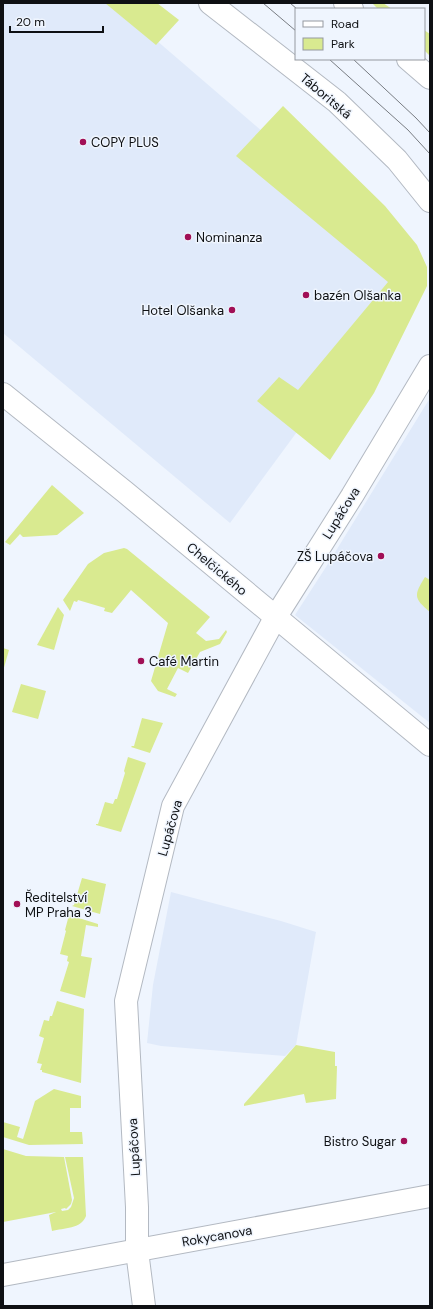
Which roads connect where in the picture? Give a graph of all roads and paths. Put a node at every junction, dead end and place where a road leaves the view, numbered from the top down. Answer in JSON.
{"nodes":[{"id":1,"x":210,"y":3,"type":"edge"},
{"id":2,"x":409,"y":60,"type":"edge"},
{"id":3,"x":430,"y":78,"type":"edge"},
{"id":4,"x":430,"y":201,"type":"edge"},
{"id":5,"x":430,"y":366,"type":"edge"},
{"id":6,"x":3,"y":394,"type":"edge"},
{"id":7,"x":275,"y":618,"type":"junction"},
{"id":8,"x":430,"y":746,"type":"edge"},
{"id":9,"x":430,"y":1196,"type":"edge"},
{"id":10,"x":137,"y":1251,"type":"junction"},
{"id":11,"x":3,"y":1274,"type":"edge"},
{"id":12,"x":144,"y":1306,"type":"edge"}],
"edges":[{"from":1,"to":4,"type":"street","name":"Táboritská"},
{"from":2,"to":3,"type":"street"},
{"from":5,"to":7,"type":"street","name":"Lupáčova"},
{"from":6,"to":7,"type":"street","name":"Chelčického"},
{"from":7,"to":8,"type":"street","name":"Chelčického"},
{"from":7,"to":10,"type":"street","name":"Lupáčova"},
{"from":9,"to":10,"type":"street","name":"Rokycanova"},
{"from":10,"to":11,"type":"street","name":"Rokycanova"},
{"from":10,"to":12,"type":"street","name":"Lupáčova"}]}
